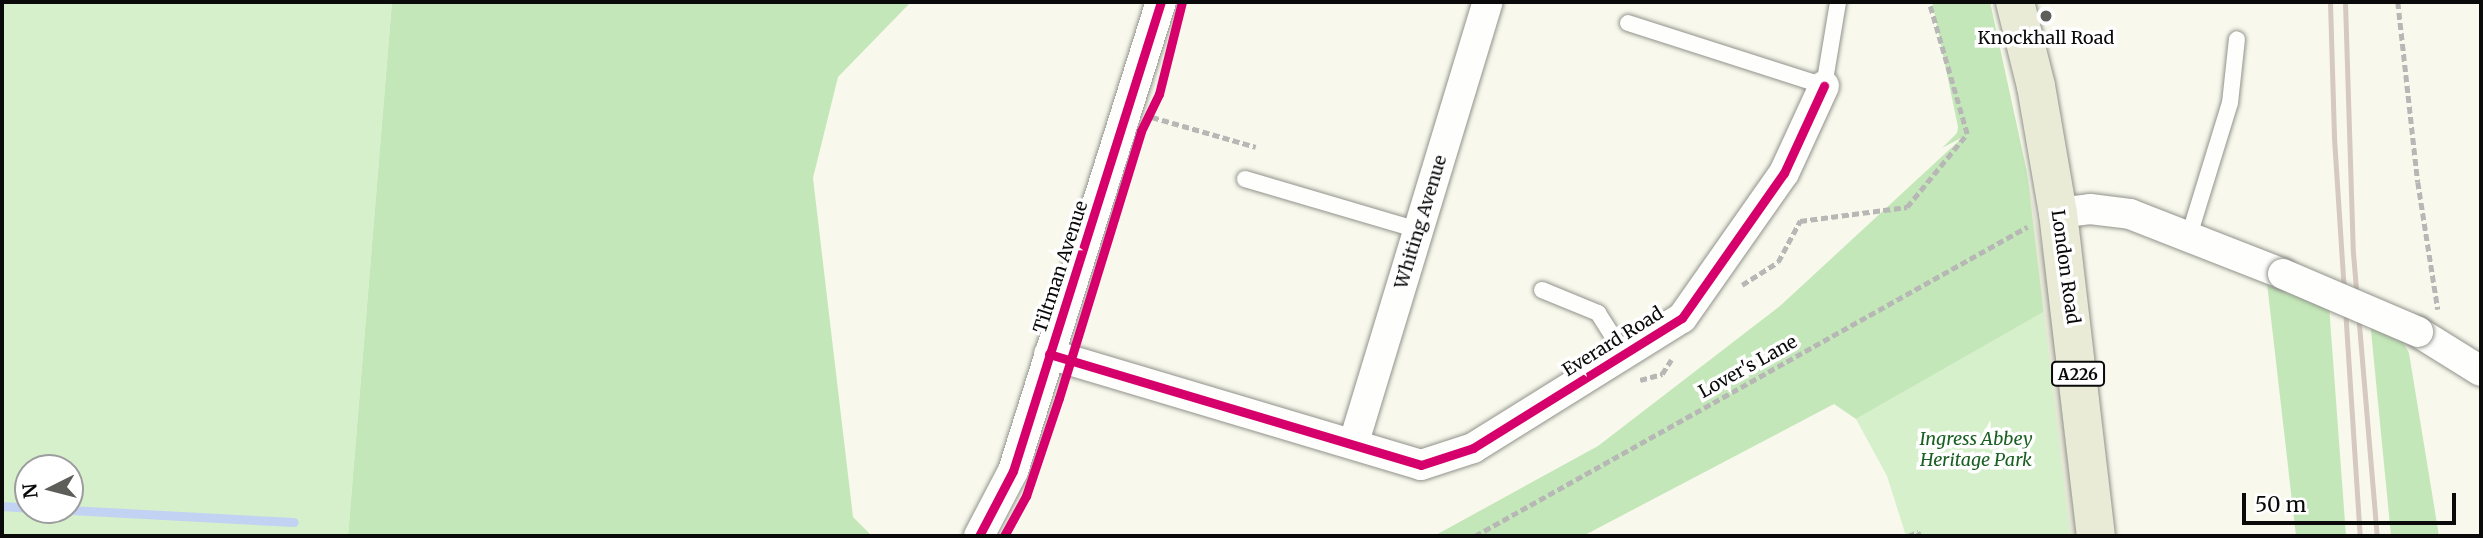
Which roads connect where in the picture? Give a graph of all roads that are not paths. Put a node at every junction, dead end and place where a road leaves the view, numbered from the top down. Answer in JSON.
{"nodes":[{"id":1,"x":1161,"y":2,"type":"edge"},
{"id":2,"x":1488,"y":2,"type":"edge"},
{"id":3,"x":1838,"y":2,"type":"edge"},
{"id":4,"x":2015,"y":2,"type":"edge"},
{"id":5,"x":1628,"y":23,"type":"dead end"},
{"id":6,"x":2237,"y":39,"type":"dead end"},
{"id":7,"x":1824,"y":86,"type":"junction"},
{"id":8,"x":1245,"y":179,"type":"dead end"},
{"id":9,"x":2046,"y":219,"type":"junction"},
{"id":10,"x":1418,"y":230,"type":"junction"},
{"id":11,"x":2189,"y":236,"type":"junction"},
{"id":12,"x":1542,"y":290,"type":"dead end"},
{"id":13,"x":1049,"y":354,"type":"junction"},
{"id":14,"x":1624,"y":354,"type":"junction"},
{"id":15,"x":2481,"y":371,"type":"edge"},
{"id":16,"x":1354,"y":442,"type":"junction"},
{"id":17,"x":979,"y":536,"type":"edge"},
{"id":18,"x":2096,"y":536,"type":"edge"}],
"edges":[{"from":1,"to":13,"type":"street","name":"Tiltman Avenue"},
{"from":2,"to":10,"type":"street","name":"Whiting Avenue"},
{"from":3,"to":7,"type":"lane"},
{"from":4,"to":9,"type":"main road","name":"London Road","number":"A226"},
{"from":5,"to":7,"type":"lane"},
{"from":6,"to":11,"type":"lane"},
{"from":7,"to":14,"type":"street","name":"Everard Road"},
{"from":8,"to":10,"type":"lane"},
{"from":9,"to":11,"type":"street"},
{"from":9,"to":18,"type":"main road","name":"London Road","number":"A226"},
{"from":10,"to":16,"type":"street","name":"Whiting Avenue"},
{"from":11,"to":15,"type":"street","bridge":true},
{"from":12,"to":14,"type":"lane"},
{"from":13,"to":16,"type":"street","name":"Everard Road"},
{"from":13,"to":17,"type":"street","name":"Tiltman Avenue"},
{"from":14,"to":16,"type":"street","name":"Everard Road"}]}
